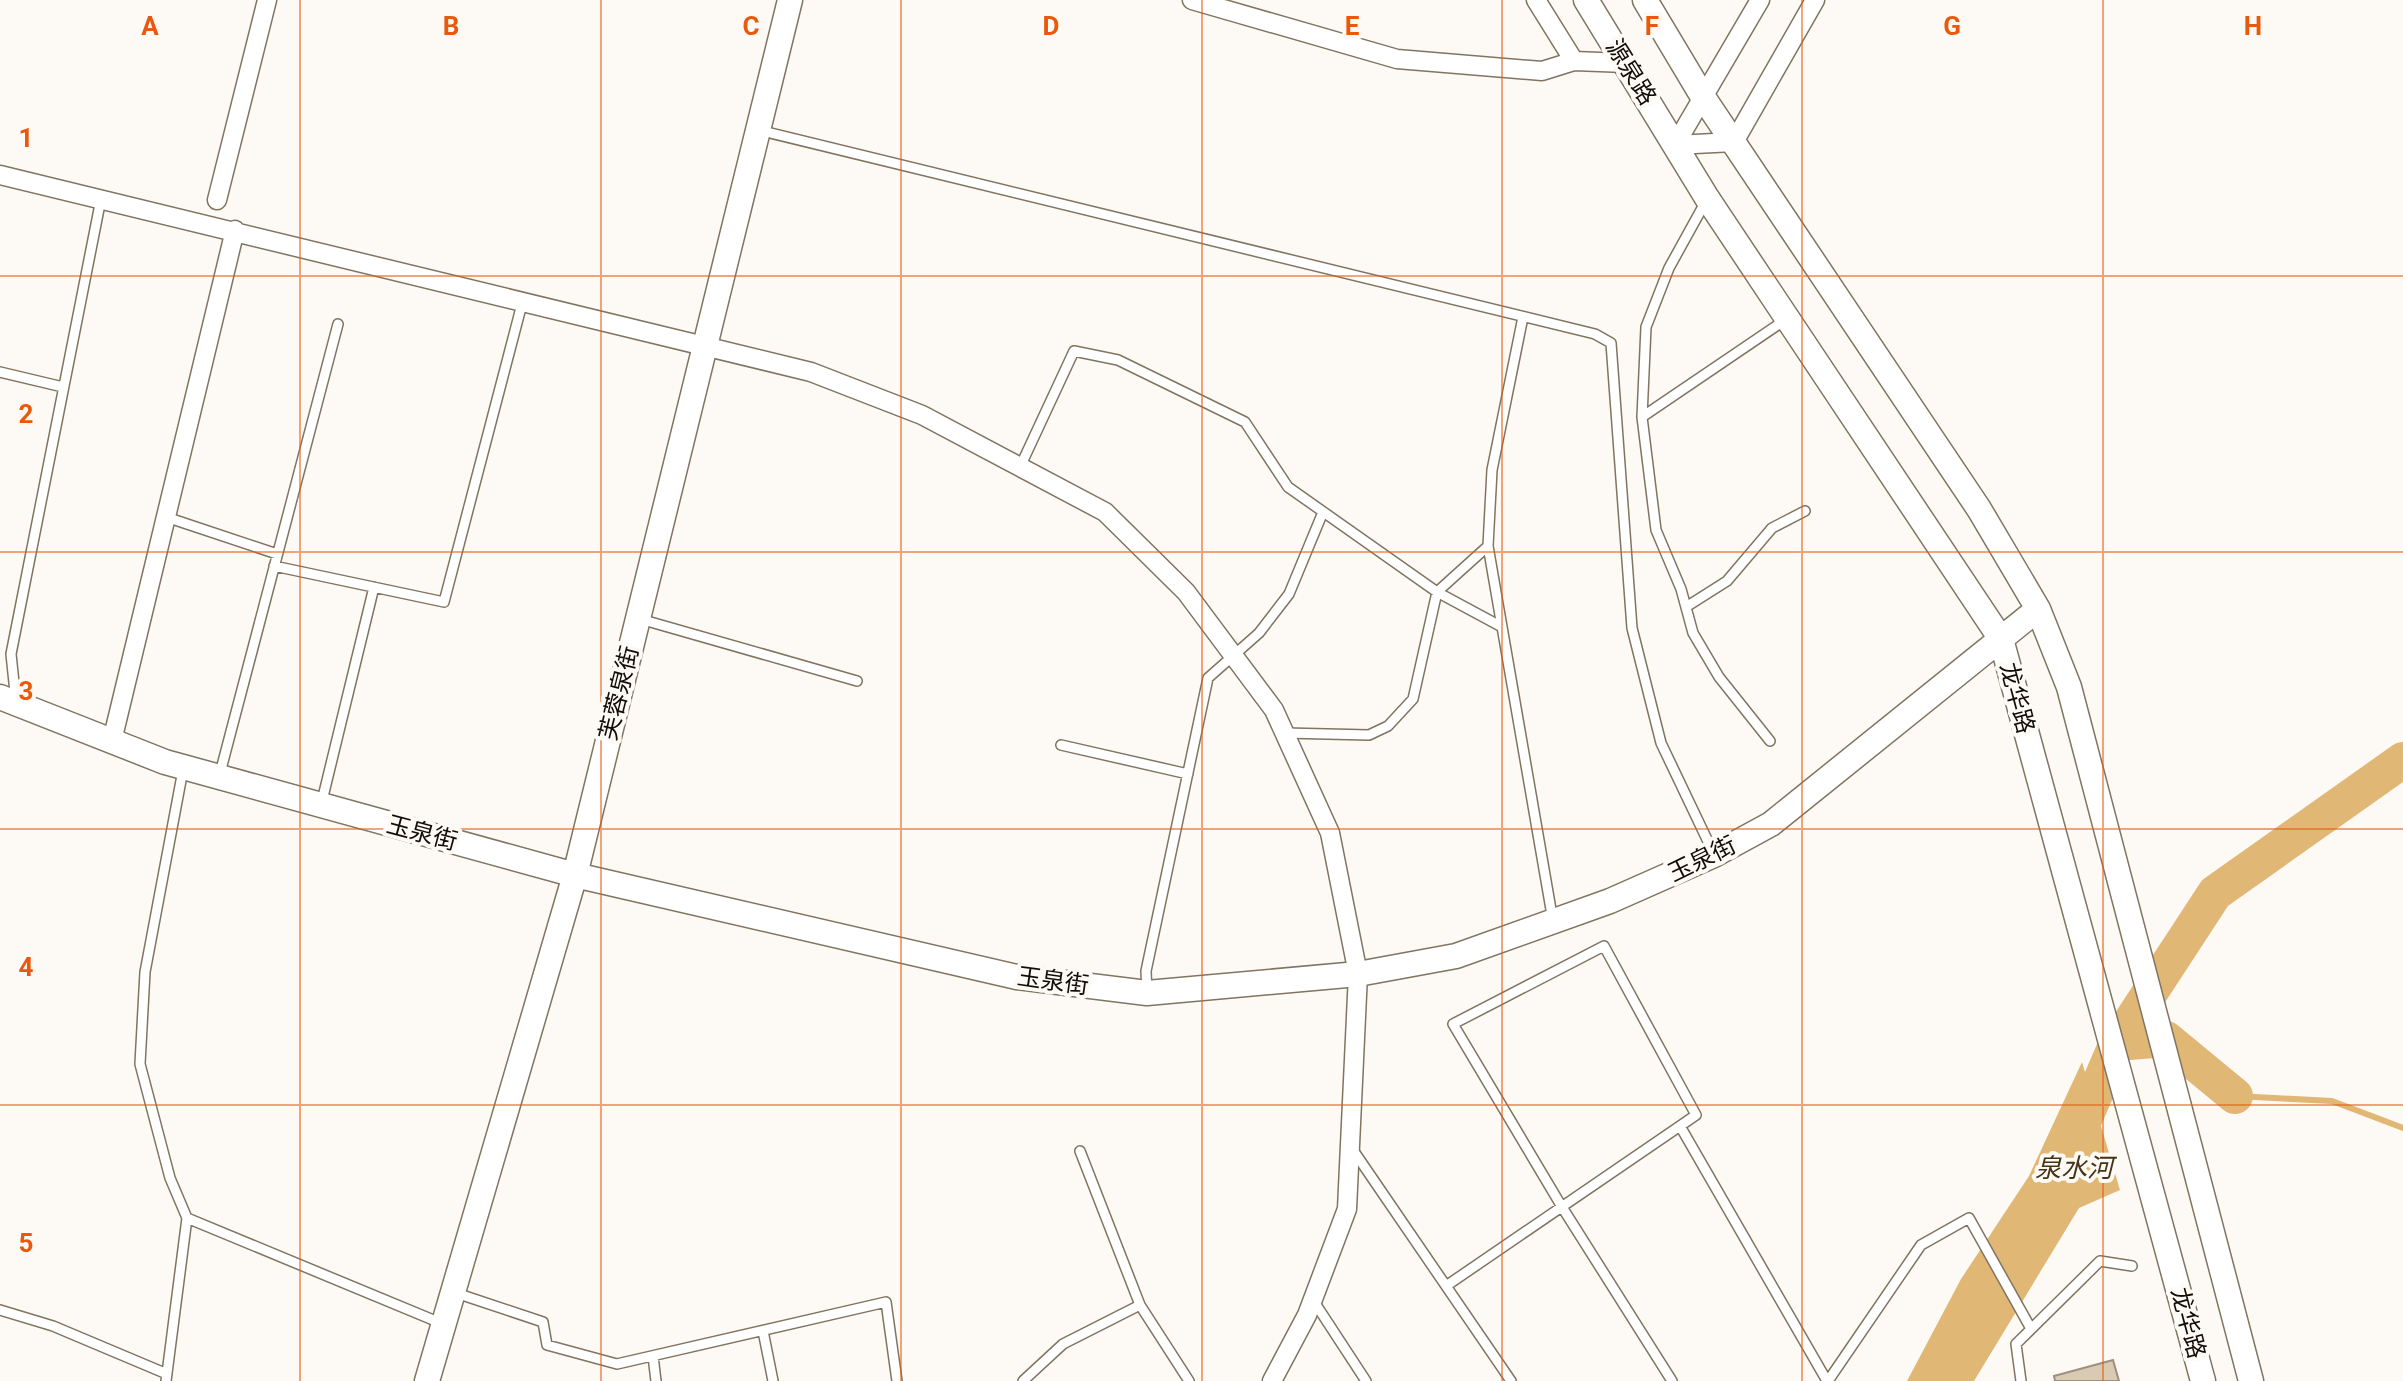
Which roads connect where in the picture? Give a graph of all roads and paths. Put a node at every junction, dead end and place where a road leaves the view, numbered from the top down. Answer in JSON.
{"nodes":[{"id":1,"x":267,"y":0,"type":"edge"},
{"id":2,"x":790,"y":0,"type":"edge"},
{"id":3,"x":1192,"y":0,"type":"edge"},
{"id":4,"x":1536,"y":0,"type":"edge"},
{"id":5,"x":1586,"y":0,"type":"edge"},
{"id":6,"x":1645,"y":0,"type":"edge"},
{"id":7,"x":1760,"y":0,"type":"edge"},
{"id":8,"x":1815,"y":0,"type":"edge"},
{"id":9,"x":1574,"y":61,"type":"junction"},
{"id":10,"x":1626,"y":63,"type":"junction"},
{"id":11,"x":1703,"y":97,"type":"junction"},
{"id":12,"x":758,"y":130,"type":"junction"},
{"id":13,"x":1734,"y":142,"type":"junction"},
{"id":14,"x":1675,"y":145,"type":"junction"},
{"id":15,"x":1,"y":179,"type":"edge"},
{"id":16,"x":1707,"y":198,"type":"junction"},
{"id":17,"x":101,"y":199,"type":"junction"},
{"id":18,"x":217,"y":200,"type":"dead end"},
{"id":19,"x":235,"y":230,"type":"junction"},
{"id":20,"x":523,"y":300,"type":"junction"},
{"id":21,"x":1523,"y":317,"type":"junction"},
{"id":22,"x":1787,"y":318,"type":"junction"},
{"id":23,"x":338,"y":324,"type":"dead end"},
{"id":24,"x":704,"y":344,"type":"junction"},
{"id":25,"x":0,"y":372,"type":"edge"},
{"id":26,"x":63,"y":387,"type":"junction"},
{"id":27,"x":1642,"y":417,"type":"junction"},
{"id":28,"x":1020,"y":467,"type":"junction"},
{"id":29,"x":1805,"y":511,"type":"dead end"},
{"id":30,"x":1323,"y":512,"type":"junction"},
{"id":31,"x":166,"y":517,"type":"junction"},
{"id":32,"x":1488,"y":546,"type":"junction"},
{"id":33,"x":277,"y":554,"type":"junction"},
{"id":34,"x":274,"y":566,"type":"junction"},
{"id":35,"x":374,"y":587,"type":"junction"},
{"id":36,"x":1437,"y":592,"type":"junction"},
{"id":37,"x":1686,"y":607,"type":"junction"},
{"id":38,"x":2038,"y":609,"type":"junction"},
{"id":39,"x":637,"y":618,"type":"junction"},
{"id":40,"x":1502,"y":627,"type":"junction"},
{"id":41,"x":2001,"y":639,"type":"junction"},
{"id":42,"x":1233,"y":655,"type":"junction"},
{"id":43,"x":857,"y":681,"type":"dead end"},
{"id":44,"x":8,"y":700,"type":"edge"},
{"id":45,"x":1284,"y":733,"type":"junction"},
{"id":46,"x":112,"y":741,"type":"junction"},
{"id":47,"x":1770,"y":741,"type":"dead end"},
{"id":48,"x":1061,"y":745,"type":"dead end"},
{"id":49,"x":184,"y":767,"type":"junction"},
{"id":50,"x":1188,"y":774,"type":"junction"},
{"id":51,"x":219,"y":777,"type":"junction"},
{"id":52,"x":321,"y":806,"type":"junction"},
{"id":53,"x":1714,"y":855,"type":"junction"},
{"id":54,"x":575,"y":875,"type":"junction"},
{"id":55,"x":1553,"y":921,"type":"junction"},
{"id":56,"x":1358,"y":974,"type":"junction"},
{"id":57,"x":1147,"y":993,"type":"junction"},
{"id":58,"x":1680,"y":1126,"type":"junction"},
{"id":59,"x":1351,"y":1147,"type":"junction"},
{"id":60,"x":1080,"y":1151,"type":"dead end"},
{"id":61,"x":1562,"y":1207,"type":"junction"},
{"id":62,"x":187,"y":1218,"type":"junction"},
{"id":63,"x":2132,"y":1266,"type":"dead end"},
{"id":64,"x":1446,"y":1286,"type":"junction"},
{"id":65,"x":453,"y":1292,"type":"junction"},
{"id":66,"x":1313,"y":1300,"type":"junction"},
{"id":67,"x":1140,"y":1305,"type":"junction"},
{"id":68,"x":0,"y":1310,"type":"edge"},
{"id":69,"x":443,"y":1324,"type":"junction"},
{"id":70,"x":2030,"y":1327,"type":"junction"},
{"id":71,"x":763,"y":1331,"type":"junction"},
{"id":72,"x":653,"y":1356,"type":"junction"},
{"id":73,"x":167,"y":1377,"type":"edge"},
{"id":74,"x":427,"y":1381,"type":"edge"},
{"id":75,"x":656,"y":1381,"type":"edge"},
{"id":76,"x":773,"y":1381,"type":"edge"},
{"id":77,"x":897,"y":1381,"type":"edge"},
{"id":78,"x":1023,"y":1381,"type":"edge"},
{"id":79,"x":1189,"y":1381,"type":"edge"},
{"id":80,"x":1272,"y":1381,"type":"edge"},
{"id":81,"x":1366,"y":1381,"type":"edge"},
{"id":82,"x":1511,"y":1381,"type":"edge"},
{"id":83,"x":1672,"y":1381,"type":"edge"},
{"id":84,"x":1828,"y":1381,"type":"edge"},
{"id":85,"x":2021,"y":1381,"type":"edge"},
{"id":86,"x":2203,"y":1381,"type":"edge"},
{"id":87,"x":2251,"y":1381,"type":"edge"}],
"edges":[{"from":1,"to":18,"type":"street"},
{"from":2,"to":12,"type":"street","name":"芙蓉泉街"},
{"from":3,"to":9,"type":"street"},
{"from":4,"to":9,"type":"street"},
{"from":5,"to":10,"type":"street","name":"源泉路"},
{"from":6,"to":11,"type":"street","name":"源泉路"},
{"from":7,"to":11,"type":"street"},
{"from":8,"to":13,"type":"street"},
{"from":9,"to":10,"type":"street"},
{"from":10,"to":14,"type":"street","name":"源泉路"},
{"from":11,"to":13,"type":"street","name":"龙华路"},
{"from":11,"to":14,"type":"street"},
{"from":12,"to":21,"type":"lane"},
{"from":12,"to":24,"type":"street","name":"芙蓉泉街"},
{"from":13,"to":14,"type":"street"},
{"from":13,"to":38,"type":"street","name":"龙华路"},
{"from":14,"to":16,"type":"street","name":"龙华路"},
{"from":15,"to":17,"type":"street"},
{"from":16,"to":22,"type":"street","name":"龙华路"},
{"from":16,"to":27,"type":"lane"},
{"from":17,"to":19,"type":"street"},
{"from":17,"to":26,"type":"lane"},
{"from":19,"to":20,"type":"street"},
{"from":19,"to":31,"type":"street"},
{"from":20,"to":24,"type":"street"},
{"from":20,"to":35,"type":"lane"},
{"from":21,"to":32,"type":"lane"},
{"from":21,"to":53,"type":"lane"},
{"from":22,"to":27,"type":"lane"},
{"from":22,"to":41,"type":"street","name":"龙华路"},
{"from":23,"to":33,"type":"lane"},
{"from":24,"to":28,"type":"street"},
{"from":24,"to":39,"type":"street","name":"芙蓉泉街"},
{"from":25,"to":26,"type":"lane"},
{"from":26,"to":44,"type":"lane"},
{"from":27,"to":37,"type":"lane"},
{"from":28,"to":30,"type":"lane"},
{"from":28,"to":42,"type":"street"},
{"from":29,"to":37,"type":"lane"},
{"from":30,"to":36,"type":"lane"},
{"from":30,"to":42,"type":"lane"},
{"from":31,"to":33,"type":"lane"},
{"from":31,"to":46,"type":"street"},
{"from":32,"to":36,"type":"lane"},
{"from":32,"to":40,"type":"lane"},
{"from":33,"to":34,"type":"lane"},
{"from":34,"to":35,"type":"lane"},
{"from":34,"to":51,"type":"lane"},
{"from":35,"to":52,"type":"lane"},
{"from":36,"to":40,"type":"lane"},
{"from":36,"to":45,"type":"lane"},
{"from":37,"to":47,"type":"lane"},
{"from":38,"to":41,"type":"street","name":"玉泉街"},
{"from":38,"to":87,"type":"street","name":"龙华路"},
{"from":39,"to":43,"type":"lane"},
{"from":39,"to":54,"type":"street","name":"芙蓉泉街"},
{"from":40,"to":55,"type":"lane"},
{"from":41,"to":53,"type":"street","name":"玉泉街"},
{"from":41,"to":86,"type":"street","name":"龙华路"},
{"from":42,"to":45,"type":"street"},
{"from":42,"to":50,"type":"lane"},
{"from":44,"to":46,"type":"street","name":"玉泉街"},
{"from":45,"to":56,"type":"street"},
{"from":46,"to":49,"type":"street","name":"玉泉街"},
{"from":48,"to":50,"type":"lane"},
{"from":49,"to":51,"type":"street","name":"玉泉街"},
{"from":49,"to":62,"type":"lane"},
{"from":50,"to":57,"type":"lane"},
{"from":51,"to":52,"type":"street","name":"玉泉街"},
{"from":52,"to":54,"type":"street","name":"玉泉街"},
{"from":53,"to":55,"type":"street","name":"玉泉街"},
{"from":54,"to":57,"type":"street","name":"玉泉街"},
{"from":54,"to":65,"type":"street","name":"芙蓉泉街"},
{"from":55,"to":56,"type":"street","name":"玉泉街"},
{"from":56,"to":57,"type":"street","name":"玉泉街"},
{"from":56,"to":59,"type":"street"},
{"from":58,"to":61,"type":"lane"},
{"from":58,"to":61,"type":"lane"},
{"from":58,"to":84,"type":"lane"},
{"from":59,"to":64,"type":"lane"},
{"from":59,"to":66,"type":"street"},
{"from":60,"to":67,"type":"lane"},
{"from":61,"to":64,"type":"lane"},
{"from":61,"to":83,"type":"lane"},
{"from":62,"to":69,"type":"lane"},
{"from":62,"to":73,"type":"lane"},
{"from":63,"to":70,"type":"lane"},
{"from":64,"to":82,"type":"lane"},
{"from":65,"to":69,"type":"street","name":"芙蓉泉街"},
{"from":65,"to":72,"type":"lane"},
{"from":66,"to":80,"type":"street"},
{"from":66,"to":81,"type":"lane"},
{"from":67,"to":78,"type":"lane"},
{"from":67,"to":79,"type":"lane"},
{"from":68,"to":73,"type":"lane"},
{"from":69,"to":74,"type":"street","name":"芙蓉泉街"},
{"from":70,"to":84,"type":"lane"},
{"from":70,"to":85,"type":"lane"},
{"from":71,"to":72,"type":"lane"},
{"from":71,"to":76,"type":"lane"},
{"from":71,"to":77,"type":"lane"},
{"from":72,"to":75,"type":"lane"}]}
